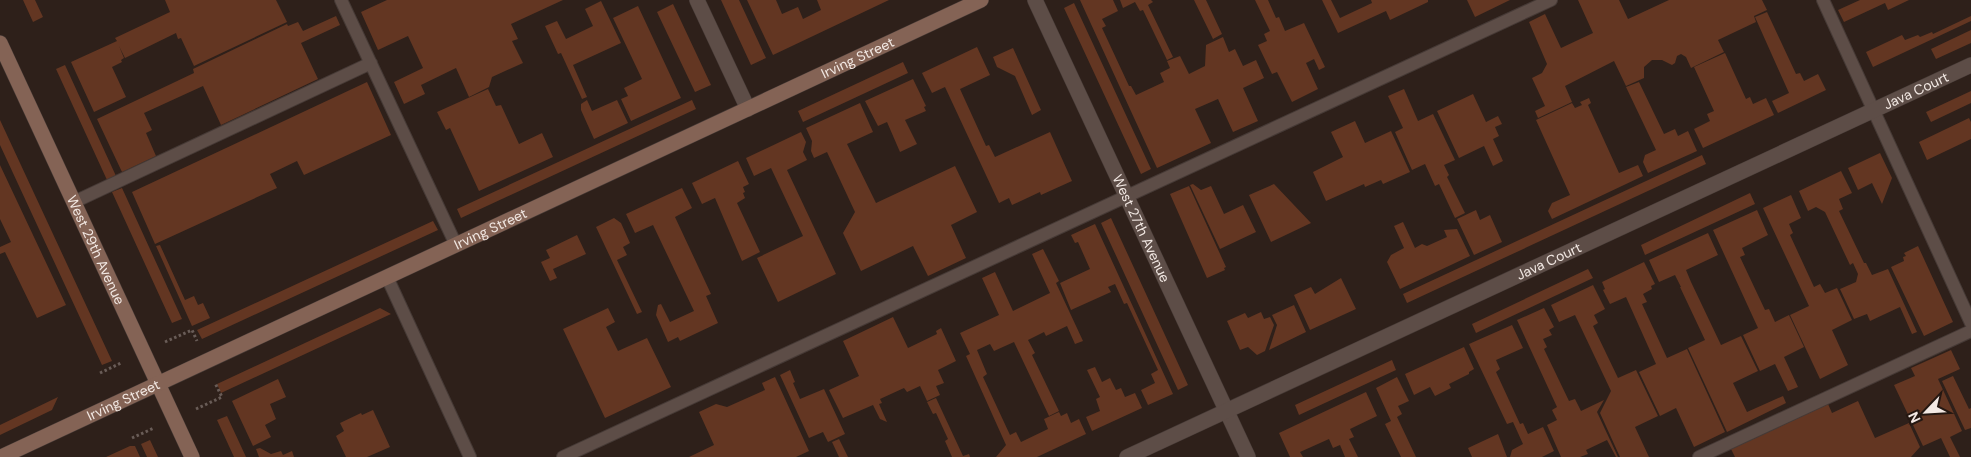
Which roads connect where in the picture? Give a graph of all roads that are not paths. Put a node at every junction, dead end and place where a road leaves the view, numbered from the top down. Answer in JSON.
{"nodes":[{"id":1,"x":342,"y":0,"type":"edge"},
{"id":2,"x":697,"y":0,"type":"edge"},
{"id":3,"x":981,"y":0,"type":"edge"},
{"id":4,"x":1035,"y":0,"type":"edge"},
{"id":5,"x":1550,"y":0,"type":"edge"},
{"id":6,"x":1823,"y":0,"type":"edge"},
{"id":7,"x":0,"y":43,"type":"edge"},
{"id":8,"x":371,"y":63,"type":"junction"},
{"id":9,"x":1971,"y":65,"type":"edge"},
{"id":10,"x":748,"y":109,"type":"junction"},
{"id":11,"x":1873,"y":110,"type":"junction"},
{"id":12,"x":1127,"y":196,"type":"junction"},
{"id":13,"x":74,"y":202,"type":"junction"},
{"id":14,"x":456,"y":245,"type":"junction"},
{"id":15,"x":387,"y":277,"type":"junction"},
{"id":16,"x":1971,"y":323,"type":"edge"},
{"id":17,"x":1971,"y":331,"type":"edge"},
{"id":18,"x":158,"y":384,"type":"junction"},
{"id":19,"x":1226,"y":411,"type":"junction"},
{"id":20,"x":1,"y":457,"type":"edge"},
{"id":21,"x":192,"y":457,"type":"edge"},
{"id":22,"x":470,"y":457,"type":"edge"},
{"id":23,"x":563,"y":457,"type":"edge"},
{"id":24,"x":1127,"y":457,"type":"edge"},
{"id":25,"x":1248,"y":457,"type":"edge"},
{"id":26,"x":1698,"y":457,"type":"edge"}],
"edges":[{"from":1,"to":8,"type":"lane"},
{"from":2,"to":10,"type":"street"},
{"from":3,"to":10,"type":"street","name":"Irving Street"},
{"from":4,"to":12,"type":"street","name":"West 27th Avenue"},
{"from":5,"to":12,"type":"lane"},
{"from":6,"to":11,"type":"lane"},
{"from":7,"to":13,"type":"street","name":"West 29th Avenue"},
{"from":8,"to":13,"type":"lane"},
{"from":8,"to":14,"type":"lane"},
{"from":9,"to":11,"type":"street","name":"Java Court"},
{"from":10,"to":14,"type":"street","name":"Irving Street"},
{"from":11,"to":16,"type":"lane"},
{"from":11,"to":19,"type":"street","name":"Java Court"},
{"from":12,"to":19,"type":"street","name":"West 27th Avenue"},
{"from":12,"to":23,"type":"lane"},
{"from":13,"to":18,"type":"street","name":"West 29th Avenue"},
{"from":14,"to":15,"type":"street","name":"Irving Street"},
{"from":15,"to":18,"type":"street","name":"Irving Street"},
{"from":15,"to":22,"type":"lane"},
{"from":17,"to":26,"type":"lane"},
{"from":18,"to":20,"type":"street","name":"Irving Street"},
{"from":18,"to":21,"type":"street","name":"West 29th Avenue"},
{"from":19,"to":24,"type":"street","name":"Java Court"},
{"from":19,"to":25,"type":"street","name":"West 27th Avenue"}]}
